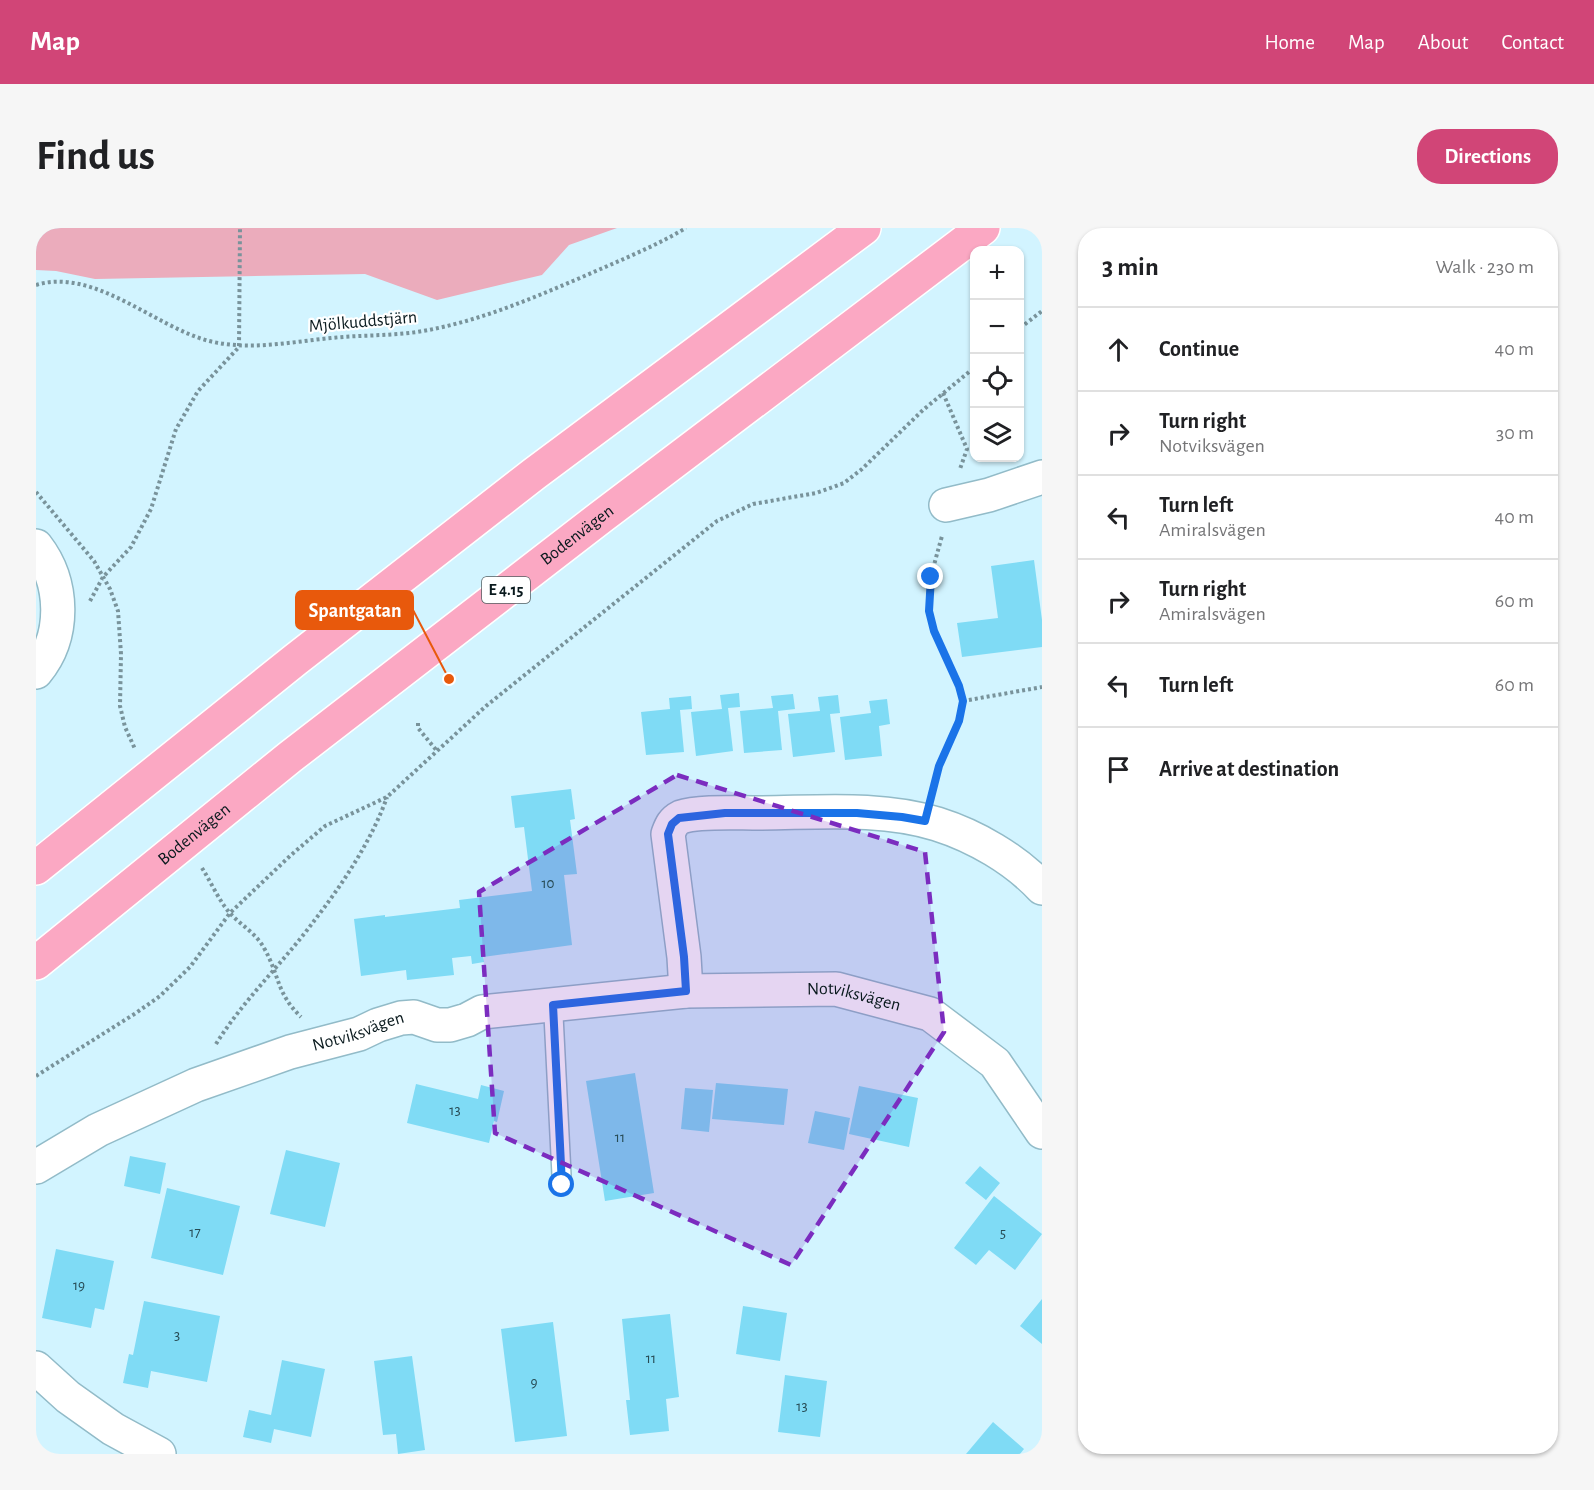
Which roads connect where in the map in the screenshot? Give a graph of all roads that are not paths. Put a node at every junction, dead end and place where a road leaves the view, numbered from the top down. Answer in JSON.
{"nodes":[{"id":1,"x":864,"y":228,"type":"edge"},
{"id":2,"x":983,"y":228,"type":"edge"},
{"id":3,"x":1042,"y":477,"type":"edge"},
{"id":4,"x":946,"y":505,"type":"road end"},
{"id":5,"x":36,"y":546,"type":"edge"},
{"id":6,"x":36,"y":672,"type":"edge"},
{"id":7,"x":36,"y":868,"type":"edge"},
{"id":8,"x":1042,"y":888,"type":"edge"},
{"id":9,"x":36,"y":963,"type":"edge"},
{"id":10,"x":686,"y":991,"type":"junction"},
{"id":11,"x":553,"y":1005,"type":"junction"},
{"id":12,"x":1042,"y":1132,"type":"edge"},
{"id":13,"x":36,"y":1167,"type":"edge"},
{"id":14,"x":562,"y":1185,"type":"dead end"},
{"id":15,"x":36,"y":1368,"type":"edge"},
{"id":16,"x":159,"y":1454,"type":"edge"}],
"edges":[{"from":1,"to":7,"type":"main road"},
{"from":2,"to":9,"type":"main road","name":"Bodenvägen","number":"E 4.15"},
{"from":3,"to":4,"type":"street"},
{"from":5,"to":6,"type":"street"},
{"from":8,"to":10,"type":"street"},
{"from":10,"to":11,"type":"street","name":"Notviksvägen"},
{"from":10,"to":12,"type":"street","name":"Notviksvägen"},
{"from":11,"to":13,"type":"street","name":"Notviksvägen"},
{"from":11,"to":14,"type":"lane"},
{"from":15,"to":16,"type":"street"}]}
